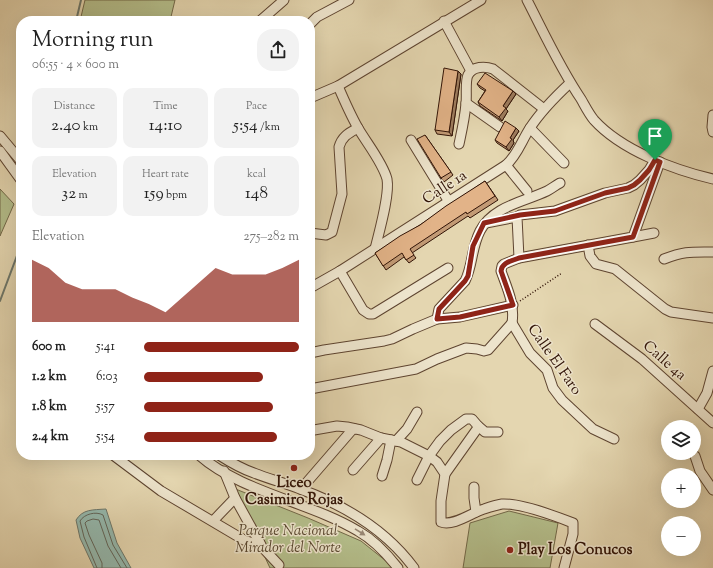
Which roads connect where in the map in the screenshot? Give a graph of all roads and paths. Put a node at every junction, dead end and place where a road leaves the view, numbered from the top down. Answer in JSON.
{"nodes":[{"id":1,"x":284,"y":0,"type":"edge"},
{"id":2,"x":349,"y":0,"type":"edge"},
{"id":3,"x":481,"y":0,"type":"edge"},
{"id":4,"x":527,"y":0,"type":"edge"},
{"id":5,"x":266,"y":16,"type":"edge"},
{"id":6,"x":315,"y":20,"type":"edge"},
{"id":7,"x":444,"y":21,"type":"junction"},
{"id":8,"x":471,"y":72,"type":"junction"},
{"id":9,"x":570,"y":83,"type":"junction"},
{"id":10,"x":338,"y":86,"type":"junction"},
{"id":11,"x":315,"y":96,"type":"edge"},
{"id":12,"x":466,"y":103,"type":"junction"},
{"id":13,"x":544,"y":109,"type":"junction"},
{"id":14,"x":713,"y":115,"type":"edge"},
{"id":15,"x":500,"y":127,"type":"edge"},
{"id":16,"x":358,"y":128,"type":"junction"},
{"id":17,"x":530,"y":128,"type":"junction"},
{"id":18,"x":713,"y":132,"type":"edge"},
{"id":19,"x":0,"y":136,"type":"edge"},
{"id":20,"x":411,"y":140,"type":"dead end"},
{"id":21,"x":459,"y":144,"type":"dead end"},
{"id":22,"x":0,"y":151,"type":"edge"},
{"id":23,"x":16,"y":155,"type":"edge"},
{"id":24,"x":657,"y":161,"type":"junction"},
{"id":25,"x":564,"y":163,"type":"dead end"},
{"id":26,"x":506,"y":165,"type":"junction"},
{"id":27,"x":16,"y":173,"type":"edge"},
{"id":28,"x":713,"y":179,"type":"edge"},
{"id":29,"x":560,"y":183,"type":"dead end"},
{"id":30,"x":527,"y":191,"type":"dead end"},
{"id":31,"x":449,"y":202,"type":"junction"},
{"id":32,"x":517,"y":217,"type":"junction"},
{"id":33,"x":484,"y":223,"type":"junction"},
{"id":34,"x":315,"y":234,"type":"edge"},
{"id":35,"x":654,"y":234,"type":"dead end"},
{"id":36,"x":633,"y":237,"type":"junction"},
{"id":37,"x":588,"y":245,"type":"junction"},
{"id":38,"x":375,"y":249,"type":"junction"},
{"id":39,"x":713,"y":252,"type":"edge"},
{"id":40,"x":519,"y":258,"type":"junction"},
{"id":41,"x":664,"y":259,"type":"dead end"},
{"id":42,"x":448,"y":268,"type":"dead end"},
{"id":43,"x":340,"y":271,"type":"junction"},
{"id":44,"x":562,"y":273,"type":"dead end"},
{"id":45,"x":315,"y":285,"type":"edge"},
{"id":46,"x":513,"y":305,"type":"junction"},
{"id":47,"x":713,"y":318,"type":"edge"},
{"id":48,"x":437,"y":319,"type":"junction"},
{"id":49,"x":512,"y":323,"type":"junction"},
{"id":50,"x":594,"y":324,"type":"dead end"},
{"id":51,"x":315,"y":352,"type":"edge"},
{"id":52,"x":713,"y":371,"type":"edge"},
{"id":53,"x":315,"y":388,"type":"edge"},
{"id":54,"x":698,"y":409,"type":"junction"},
{"id":55,"x":417,"y":412,"type":"dead end"},
{"id":56,"x":713,"y":423,"type":"edge"},
{"id":57,"x":478,"y":426,"type":"junction"},
{"id":58,"x":355,"y":429,"type":"junction"},
{"id":59,"x":315,"y":430,"type":"edge"},
{"id":60,"x":498,"y":432,"type":"dead end"},
{"id":61,"x":381,"y":438,"type":"junction"},
{"id":62,"x":614,"y":439,"type":"dead end"},
{"id":63,"x":394,"y":440,"type":"junction"},
{"id":64,"x":429,"y":456,"type":"junction"},
{"id":65,"x":120,"y":460,"type":"edge"},
{"id":66,"x":206,"y":460,"type":"edge"},
{"id":67,"x":227,"y":460,"type":"joint"},
{"id":68,"x":696,"y":460,"type":"edge"},
{"id":69,"x":353,"y":470,"type":"dead end"},
{"id":70,"x":224,"y":472,"type":"junction"},
{"id":71,"x":445,"y":474,"type":"junction"},
{"id":72,"x":382,"y":476,"type":"dead end"},
{"id":73,"x":417,"y":480,"type":"dead end"},
{"id":74,"x":474,"y":487,"type":"dead end"},
{"id":75,"x":301,"y":489,"type":"junction"},
{"id":76,"x":713,"y":490,"type":"edge"},
{"id":77,"x":235,"y":498,"type":"junction"},
{"id":78,"x":476,"y":512,"type":"junction"},
{"id":79,"x":213,"y":521,"type":"junction"},
{"id":80,"x":260,"y":543,"type":"junction"},
{"id":81,"x":279,"y":565,"type":"dead end"},
{"id":82,"x":398,"y":568,"type":"edge"},
{"id":83,"x":414,"y":568,"type":"edge"},
{"id":84,"x":564,"y":568,"type":"edge"}],
"edges":[{"from":1,"to":5,"type":"street"},
{"from":2,"to":6,"type":"street"},
{"from":3,"to":7,"type":"street"},
{"from":4,"to":9,"type":"street"},
{"from":7,"to":8,"type":"street"},
{"from":7,"to":10,"type":"street"},
{"from":8,"to":12,"type":"street"},
{"from":8,"to":13,"type":"street"},
{"from":9,"to":13,"type":"street","name":"Calle 1a"},
{"from":9,"to":24,"type":"street"},
{"from":10,"to":11,"type":"street"},
{"from":10,"to":16,"type":"street"},
{"from":12,"to":15,"type":"street"},
{"from":12,"to":21,"type":"street"},
{"from":13,"to":17,"type":"street","name":"Calle 1a"},
{"from":14,"to":18,"type":"street"},
{"from":16,"to":34,"type":"street"},
{"from":16,"to":38,"type":"street"},
{"from":17,"to":25,"type":"street"},
{"from":17,"to":26,"type":"street","name":"Calle 1a"},
{"from":19,"to":23,"type":"street"},
{"from":20,"to":31,"type":"street"},
{"from":22,"to":27,"type":"street"},
{"from":24,"to":28,"type":"street"},
{"from":24,"to":32,"type":"street"},
{"from":24,"to":36,"type":"street"},
{"from":26,"to":30,"type":"street"},
{"from":26,"to":31,"type":"street","name":"Calle 1a"},
{"from":29,"to":33,"type":"street"},
{"from":31,"to":38,"type":"street","name":"Calle 1a"},
{"from":32,"to":33,"type":"street"},
{"from":32,"to":40,"type":"street"},
{"from":33,"to":48,"type":"street"},
{"from":35,"to":36,"type":"street"},
{"from":36,"to":37,"type":"street"},
{"from":37,"to":40,"type":"street"},
{"from":37,"to":47,"type":"street"},
{"from":38,"to":43,"type":"street","name":"Calle 1a"},
{"from":39,"to":41,"type":"street"},
{"from":40,"to":46,"type":"street"},
{"from":42,"to":43,"type":"street"},
{"from":43,"to":45,"type":"street","name":"Calle 1a"},
{"from":44,"to":46,"type":"path"},
{"from":46,"to":48,"type":"street"},
{"from":46,"to":49,"type":"street"},
{"from":48,"to":51,"type":"street"},
{"from":49,"to":53,"type":"street"},
{"from":49,"to":62,"type":"street","name":"Calle El Faro"},
{"from":50,"to":54,"type":"street","name":"Calle 4a"},
{"from":52,"to":54,"type":"street"},
{"from":54,"to":56,"type":"street","name":"Calle 4a"},
{"from":55,"to":63,"type":"street"},
{"from":57,"to":60,"type":"street"},
{"from":57,"to":64,"type":"street"},
{"from":57,"to":71,"type":"street"},
{"from":58,"to":59,"type":"street"},
{"from":58,"to":61,"type":"street"},
{"from":58,"to":75,"type":"street"},
{"from":61,"to":63,"type":"street"},
{"from":61,"to":69,"type":"street"},
{"from":63,"to":64,"type":"street"},
{"from":63,"to":72,"type":"street"},
{"from":64,"to":71,"type":"street"},
{"from":64,"to":73,"type":"street"},
{"from":65,"to":79,"type":"street"},
{"from":66,"to":70,"type":"street"},
{"from":67,"to":70,"type":"street"},
{"from":67,"to":75,"type":"street"},
{"from":68,"to":76,"type":"street"},
{"from":70,"to":77,"type":"street"},
{"from":70,"to":82,"type":"street","one_way":true},
{"from":71,"to":78,"type":"street"},
{"from":74,"to":78,"type":"street"},
{"from":75,"to":83,"type":"street"},
{"from":77,"to":79,"type":"street"},
{"from":77,"to":80,"type":"street"},
{"from":78,"to":84,"type":"street"},
{"from":79,"to":80,"type":"street"},
{"from":80,"to":81,"type":"street"}]}
